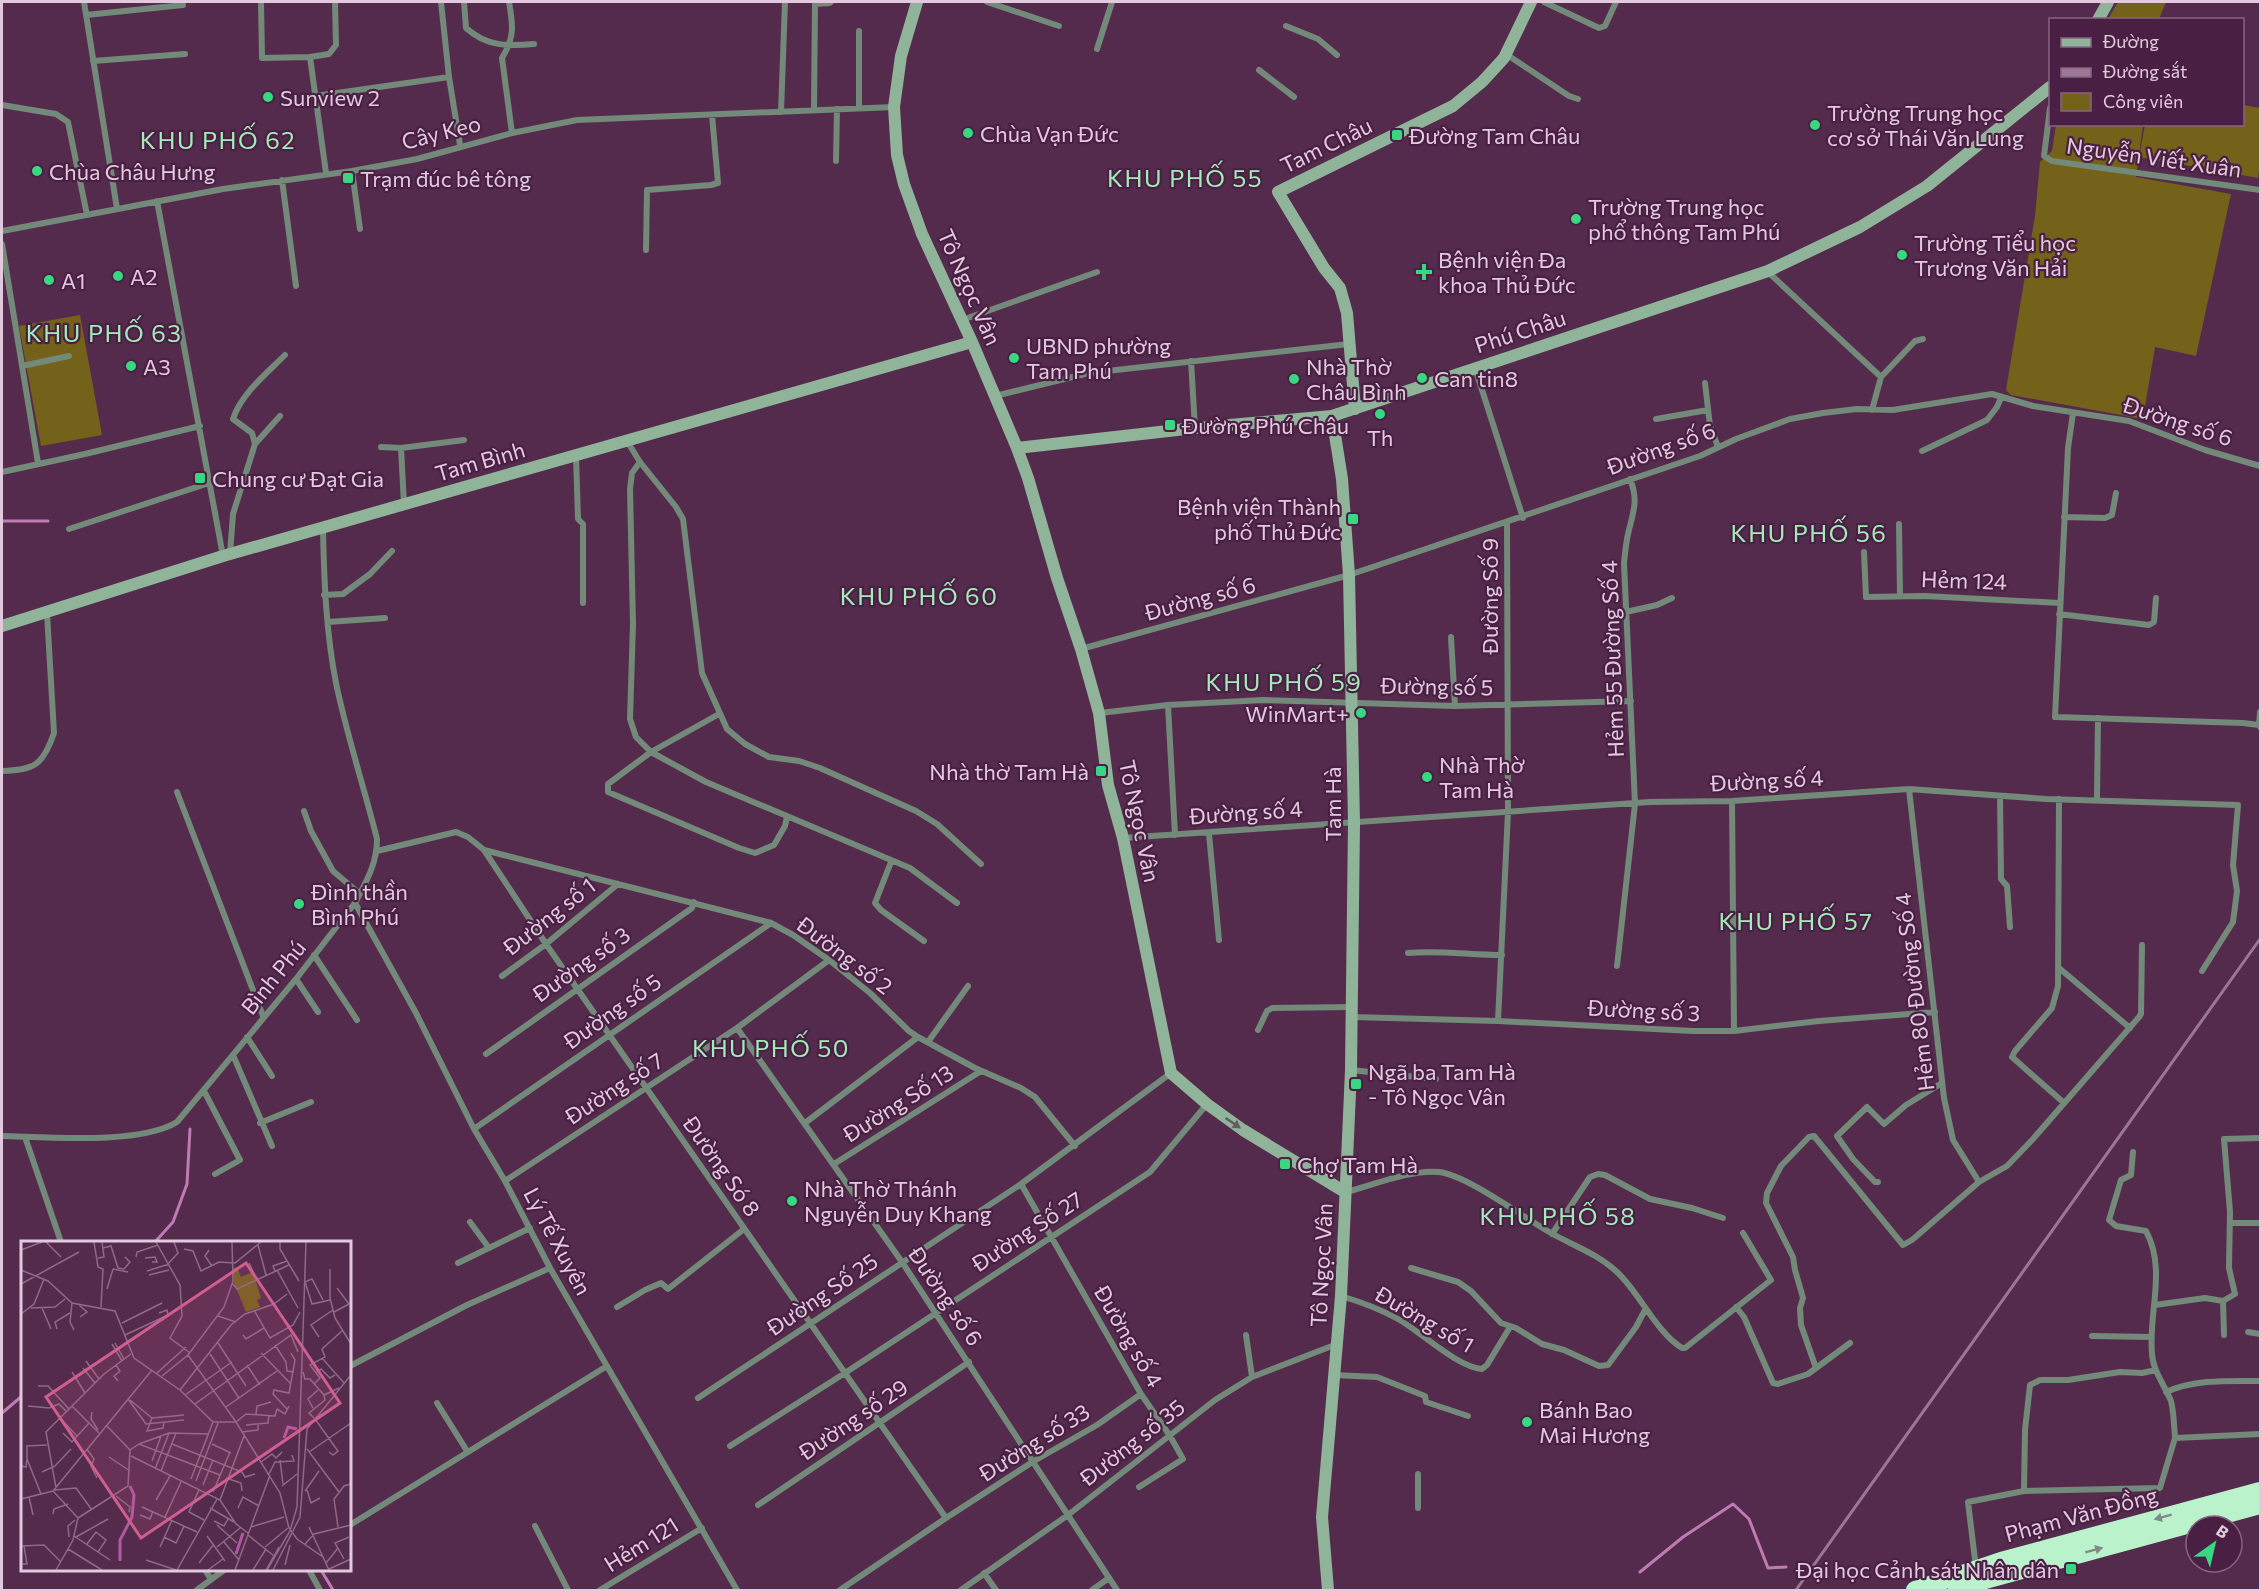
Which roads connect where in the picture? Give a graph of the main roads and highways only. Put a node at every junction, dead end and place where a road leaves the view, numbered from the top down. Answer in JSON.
{"nodes":[{"id":1,"x":918,"y":2,"type":"edge"},
{"id":2,"x":1531,"y":2,"type":"edge"},
{"id":3,"x":2108,"y":2,"type":"edge"},
{"id":4,"x":2099,"y":18,"type":"edge"},
{"id":5,"x":2049,"y":88,"type":"edge"},
{"id":6,"x":972,"y":342,"type":"junction"},
{"id":7,"x":1355,"y":409,"type":"junction"},
{"id":8,"x":1332,"y":416,"type":"junction"},
{"id":9,"x":1017,"y":448,"type":"junction"},
{"id":10,"x":2,"y":627,"type":"edge"},
{"id":11,"x":1346,"y":1192,"type":"junction"},
{"id":12,"x":2260,"y":1491,"type":"edge"},
{"id":13,"x":2260,"y":1505,"type":"edge"},
{"id":14,"x":1982,"y":1580,"type":"edge"},
{"id":15,"x":1328,"y":1590,"type":"edge"},
{"id":16,"x":1915,"y":1590,"type":"edge"},
{"id":17,"x":1957,"y":1590,"type":"edge"}],
"edges":[{"from":1,"to":6,"type":"main road","name":"Tô Ngọc Vân"},
{"from":2,"to":7,"type":"main road","name":"Tam Châu"},
{"from":3,"to":4,"type":"main road"},
{"from":5,"to":7,"type":"main road","name":"Phú Châu"},
{"from":6,"to":9,"type":"main road","name":"Tô Ngọc Vân"},
{"from":6,"to":10,"type":"main road","name":"Tam Bình"},
{"from":7,"to":8,"type":"main road","name":"Phú Châu"},
{"from":8,"to":9,"type":"main road","name":"Phú Châu"},
{"from":8,"to":11,"type":"main road","name":"Tam Hà"},
{"from":9,"to":11,"type":"main road","name":"Tô Ngọc Vân","one_way":true},
{"from":11,"to":15,"type":"main road","name":"Tô Ngọc Vân"},
{"from":12,"to":14,"type":"highway","name":"Phạm Văn Đồng","one_way":true},
{"from":14,"to":13,"type":"highway","name":"Phạm Văn Đồng","one_way":true},
{"from":14,"to":16,"type":"highway","name":"Phạm Văn Đồng"},
{"from":14,"to":17,"type":"highway","name":"Phạm Văn Đồng"}]}
